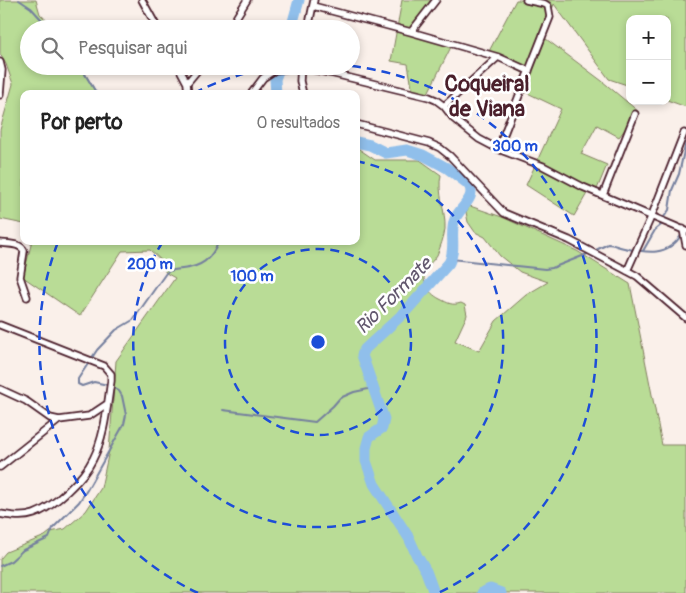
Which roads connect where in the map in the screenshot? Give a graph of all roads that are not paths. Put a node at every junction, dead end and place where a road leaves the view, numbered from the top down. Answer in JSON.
{"nodes":[{"id":1,"x":142,"y":0,"type":"edge"},
{"id":2,"x":247,"y":0,"type":"edge"},
{"id":3,"x":436,"y":0,"type":"edge"},
{"id":4,"x":526,"y":0,"type":"edge"},
{"id":5,"x":313,"y":3,"type":"edge"},
{"id":6,"x":153,"y":20,"type":"edge"},
{"id":7,"x":235,"y":20,"type":"edge"},
{"id":8,"x":310,"y":20,"type":"edge"},
{"id":9,"x":410,"y":32,"type":"junction"},
{"id":10,"x":498,"y":57,"type":"junction"},
{"id":11,"x":0,"y":62,"type":"edge"},
{"id":12,"x":529,"y":71,"type":"junction"},
{"id":13,"x":183,"y":75,"type":"edge"},
{"id":14,"x":194,"y":75,"type":"edge"},
{"id":15,"x":268,"y":75,"type":"edge"},
{"id":16,"x":300,"y":75,"type":"edge"},
{"id":17,"x":338,"y":75,"type":"edge"},
{"id":18,"x":187,"y":83,"type":"junction"},
{"id":19,"x":188,"y":90,"type":"edge"},
{"id":20,"x":254,"y":90,"type":"edge"},
{"id":21,"x":302,"y":90,"type":"edge"},
{"id":22,"x":0,"y":95,"type":"edge"},
{"id":23,"x":444,"y":106,"type":"junction"},
{"id":24,"x":635,"y":114,"type":"dead end"},
{"id":25,"x":360,"y":125,"type":"edge"},
{"id":26,"x":684,"y":133,"type":"dead end"},
{"id":27,"x":498,"y":149,"type":"junction"},
{"id":28,"x":603,"y":195,"type":"junction"},
{"id":29,"x":652,"y":215,"type":"junction"},
{"id":30,"x":685,"y":230,"type":"edge"},
{"id":31,"x":0,"y":242,"type":"edge"},
{"id":32,"x":686,"y":244,"type":"edge"},
{"id":33,"x":627,"y":271,"type":"junction"},
{"id":34,"x":27,"y":297,"type":"dead end"},
{"id":35,"x":686,"y":318,"type":"edge"},
{"id":36,"x":0,"y":325,"type":"edge"},
{"id":37,"x":3,"y":390,"type":"edge"},
{"id":38,"x":0,"y":396,"type":"edge"},
{"id":39,"x":107,"y":404,"type":"junction"},
{"id":40,"x":59,"y":420,"type":"junction"},
{"id":41,"x":0,"y":466,"type":"edge"},
{"id":42,"x":0,"y":514,"type":"edge"}],
"edges":[{"from":1,"to":6,"type":"street"},
{"from":2,"to":7,"type":"street"},
{"from":3,"to":9,"type":"street"},
{"from":4,"to":12,"type":"street"},
{"from":5,"to":8,"type":"street"},
{"from":5,"to":9,"type":"street"},
{"from":9,"to":10,"type":"street"},
{"from":10,"to":12,"type":"street"},
{"from":10,"to":23,"type":"street"},
{"from":11,"to":22,"type":"street"},
{"from":12,"to":27,"type":"street"},
{"from":13,"to":18,"type":"street"},
{"from":14,"to":18,"type":"street"},
{"from":15,"to":20,"type":"street"},
{"from":16,"to":21,"type":"street"},
{"from":17,"to":23,"type":"street"},
{"from":18,"to":19,"type":"street"},
{"from":23,"to":27,"type":"street"},
{"from":24,"to":28,"type":"street"},
{"from":25,"to":33,"type":"street"},
{"from":26,"to":29,"type":"street"},
{"from":27,"to":28,"type":"street"},
{"from":28,"to":29,"type":"street"},
{"from":29,"to":30,"type":"street"},
{"from":29,"to":33,"type":"street"},
{"from":30,"to":32,"type":"street"},
{"from":31,"to":34,"type":"street"},
{"from":33,"to":35,"type":"street"},
{"from":36,"to":39,"type":"street"},
{"from":37,"to":38,"type":"street"},
{"from":37,"to":40,"type":"street"},
{"from":39,"to":40,"type":"street"},
{"from":39,"to":42,"type":"street"},
{"from":40,"to":41,"type":"street"}]}
